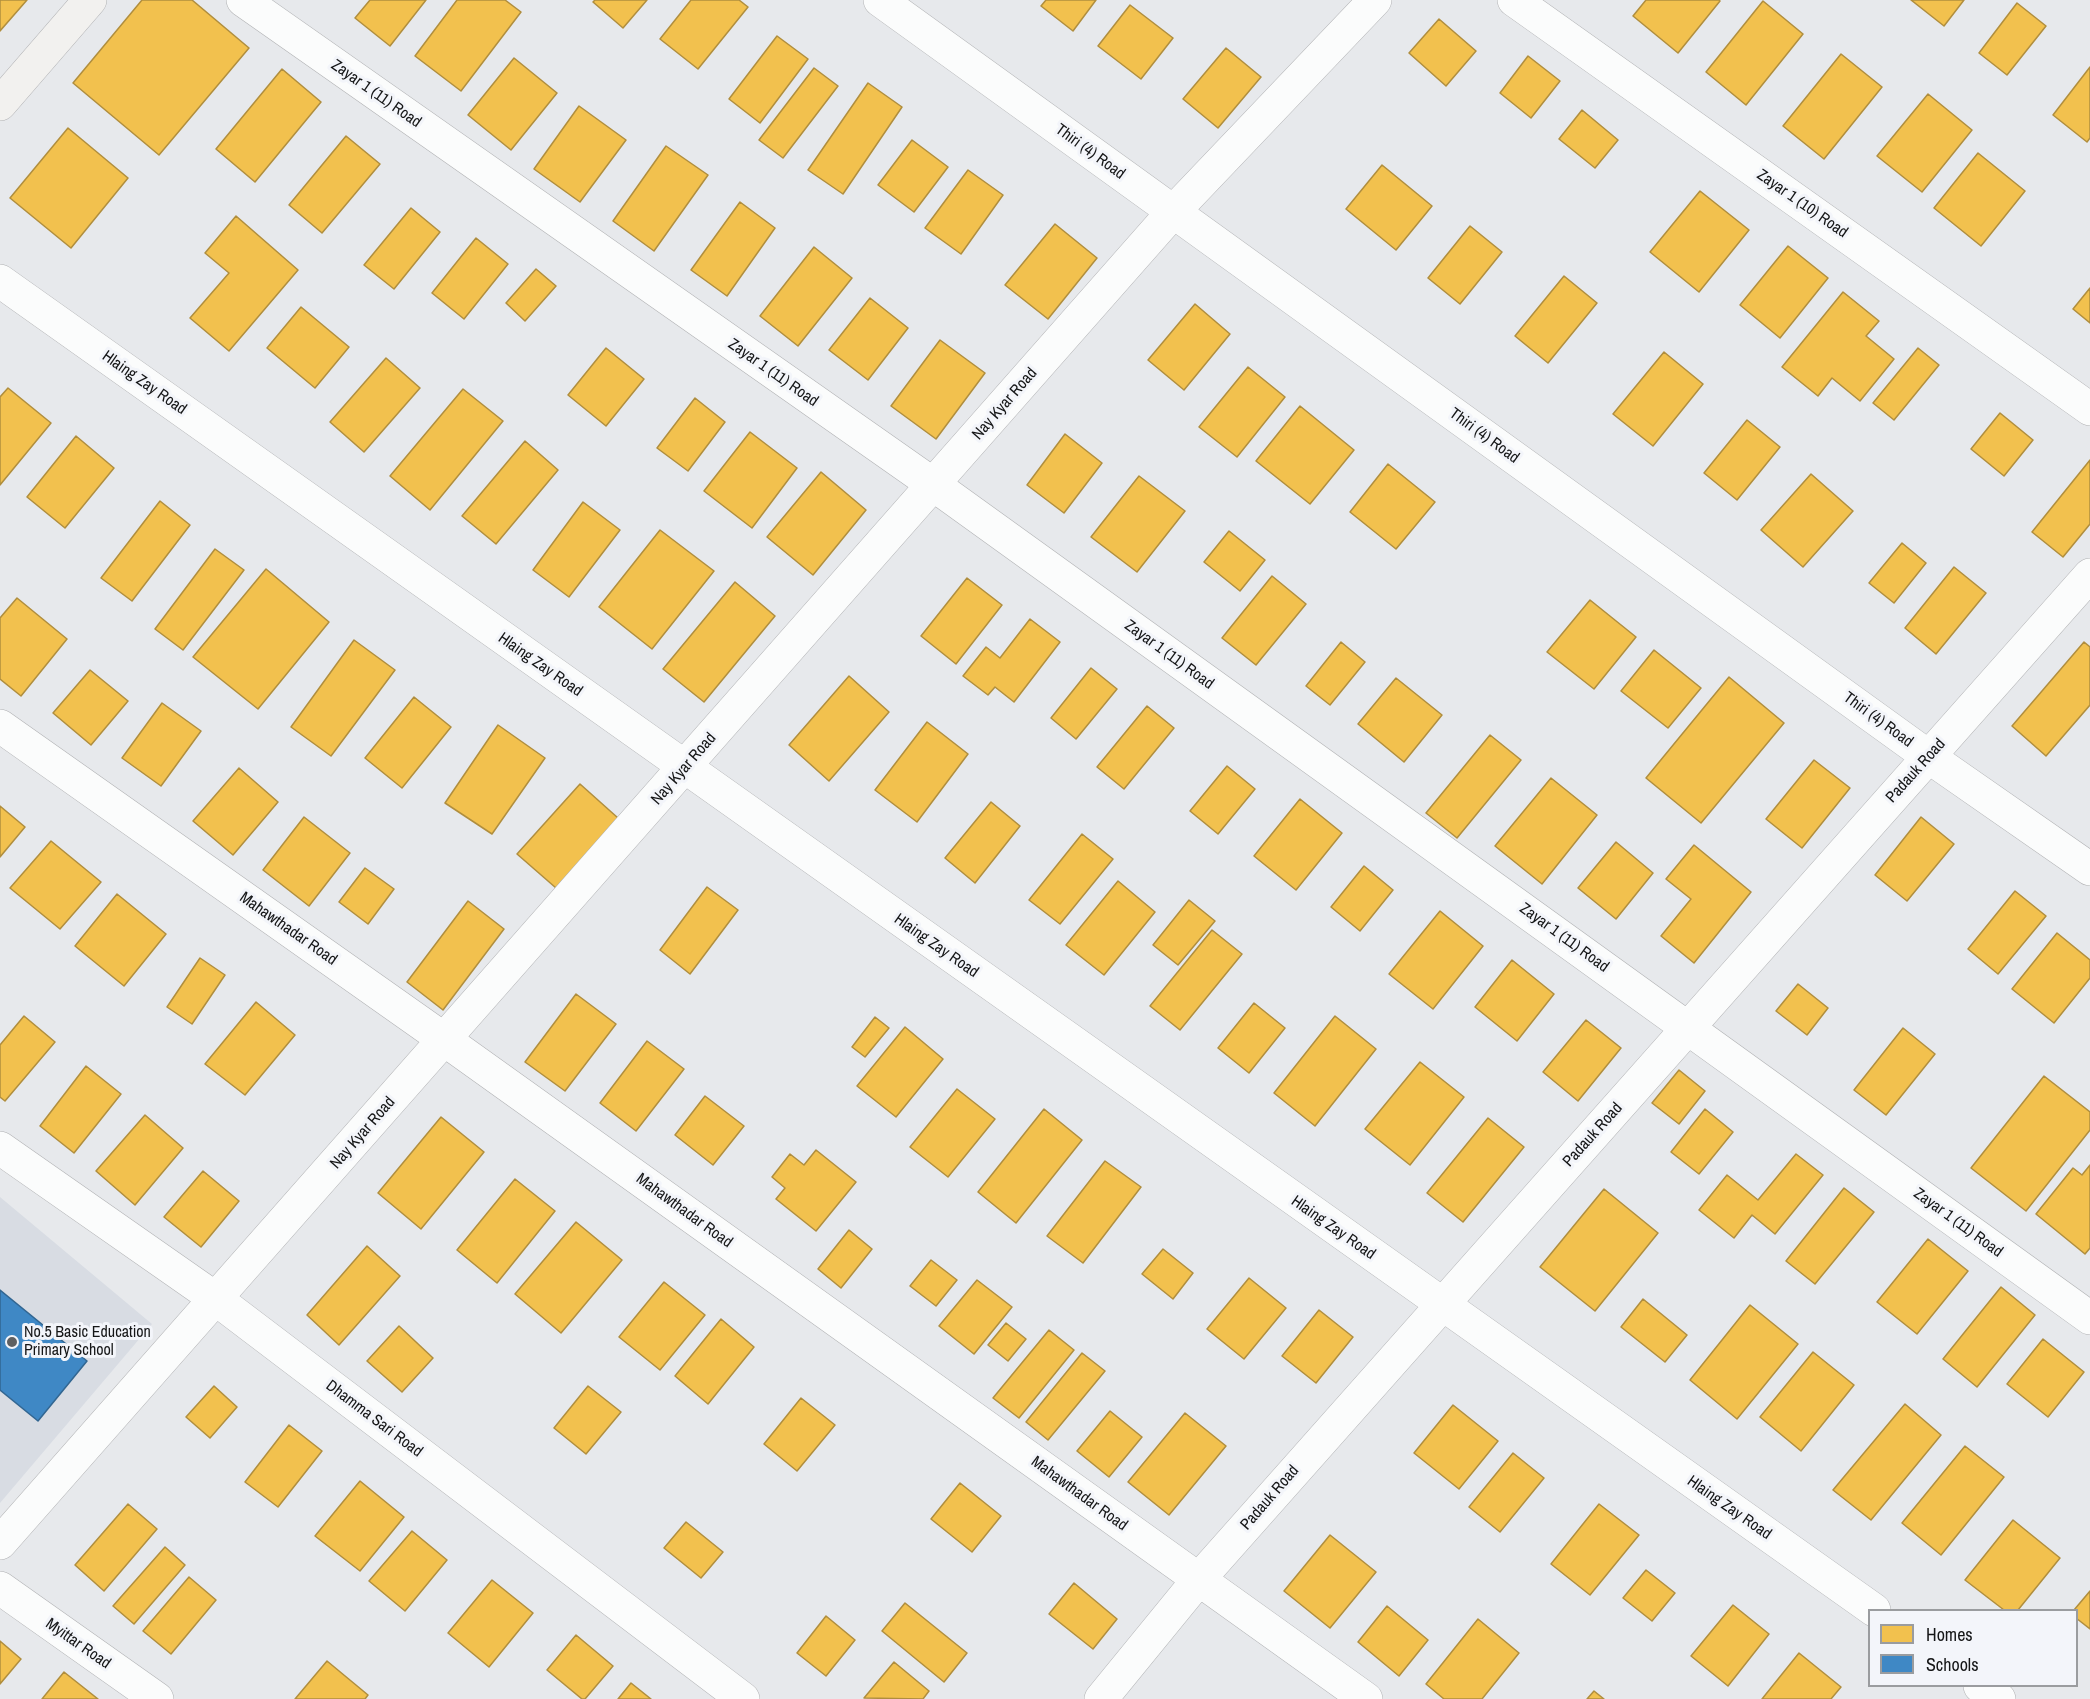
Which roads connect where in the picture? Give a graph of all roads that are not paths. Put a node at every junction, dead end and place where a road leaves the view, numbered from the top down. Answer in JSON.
{"nodes":[{"id":1,"x":90,"y":0,"type":"edge"},
{"id":2,"x":243,"y":0,"type":"edge"},
{"id":3,"x":880,"y":0,"type":"edge"},
{"id":4,"x":1375,"y":0,"type":"edge"},
{"id":5,"x":1514,"y":0,"type":"edge"},
{"id":6,"x":0,"y":104,"type":"edge"},
{"id":7,"x":1173,"y":212,"type":"junction"},
{"id":8,"x":0,"y":280,"type":"edge"},
{"id":9,"x":2090,"y":409,"type":"edge"},
{"id":10,"x":934,"y":485,"type":"junction"},
{"id":11,"x":2090,"y":575,"type":"edge"},
{"id":12,"x":0,"y":726,"type":"edge"},
{"id":13,"x":1929,"y":757,"type":"junction"},
{"id":14,"x":685,"y":768,"type":"junction"},
{"id":15,"x":2090,"y":869,"type":"edge"},
{"id":16,"x":1688,"y":1027,"type":"junction"},
{"id":17,"x":445,"y":1040,"type":"junction"},
{"id":18,"x":0,"y":1148,"type":"edge"},
{"id":19,"x":216,"y":1299,"type":"junction"},
{"id":20,"x":1442,"y":1305,"type":"junction"},
{"id":21,"x":2090,"y":1318,"type":"edge"},
{"id":22,"x":0,"y":1543,"type":"edge"},
{"id":23,"x":1199,"y":1579,"type":"junction"},
{"id":24,"x":0,"y":1588,"type":"edge"},
{"id":25,"x":1871,"y":1609,"type":"edge"},
{"id":26,"x":1981,"y":1687,"type":"edge"},
{"id":27,"x":157,"y":1699,"type":"edge"},
{"id":28,"x":743,"y":1699,"type":"edge"},
{"id":29,"x":1101,"y":1699,"type":"edge"},
{"id":30,"x":1366,"y":1699,"type":"edge"},
{"id":31,"x":1999,"y":1699,"type":"edge"}],
"edges":[{"from":1,"to":6,"type":"street"},
{"from":2,"to":10,"type":"street","name":"Zayar 1 (11) Road"},
{"from":3,"to":7,"type":"street","name":"Thiri (4) Road"},
{"from":4,"to":7,"type":"street","name":"Nay Kyar Road"},
{"from":5,"to":9,"type":"street","name":"Zayar 1 (10) Road"},
{"from":7,"to":10,"type":"street","name":"Nay Kyar Road"},
{"from":7,"to":13,"type":"street","name":"Thiri (4) Road"},
{"from":8,"to":14,"type":"street","name":"Hlaing Zay Road"},
{"from":10,"to":14,"type":"street","name":"Nay Kyar Road"},
{"from":10,"to":16,"type":"street","name":"Zayar 1 (11) Road"},
{"from":11,"to":13,"type":"street","name":"Padauk Road"},
{"from":12,"to":17,"type":"street","name":"Mahawthadar Road"},
{"from":13,"to":15,"type":"street","name":"Thiri (4) Road"},
{"from":13,"to":16,"type":"street","name":"Padauk Road"},
{"from":14,"to":17,"type":"street","name":"Nay Kyar Road"},
{"from":14,"to":20,"type":"street","name":"Hlaing Zay Road"},
{"from":16,"to":20,"type":"street","name":"Padauk Road"},
{"from":16,"to":21,"type":"street","name":"Zayar 1 (11) Road"},
{"from":17,"to":19,"type":"street","name":"Nay Kyar Road"},
{"from":17,"to":23,"type":"street","name":"Mahawthadar Road"},
{"from":18,"to":19,"type":"street","name":"Dhamma Sari Road"},
{"from":19,"to":22,"type":"street","name":"Nay Kyar Road"},
{"from":19,"to":28,"type":"street","name":"Dhamma Sari Road"},
{"from":20,"to":23,"type":"street","name":"Padauk Road"},
{"from":20,"to":25,"type":"street","name":"Hlaing Zay Road"},
{"from":23,"to":29,"type":"street","name":"Padauk Road"},
{"from":23,"to":30,"type":"street","name":"Mahawthadar Road"},
{"from":24,"to":27,"type":"street","name":"Myittar Road"},
{"from":26,"to":31,"type":"street"}]}
